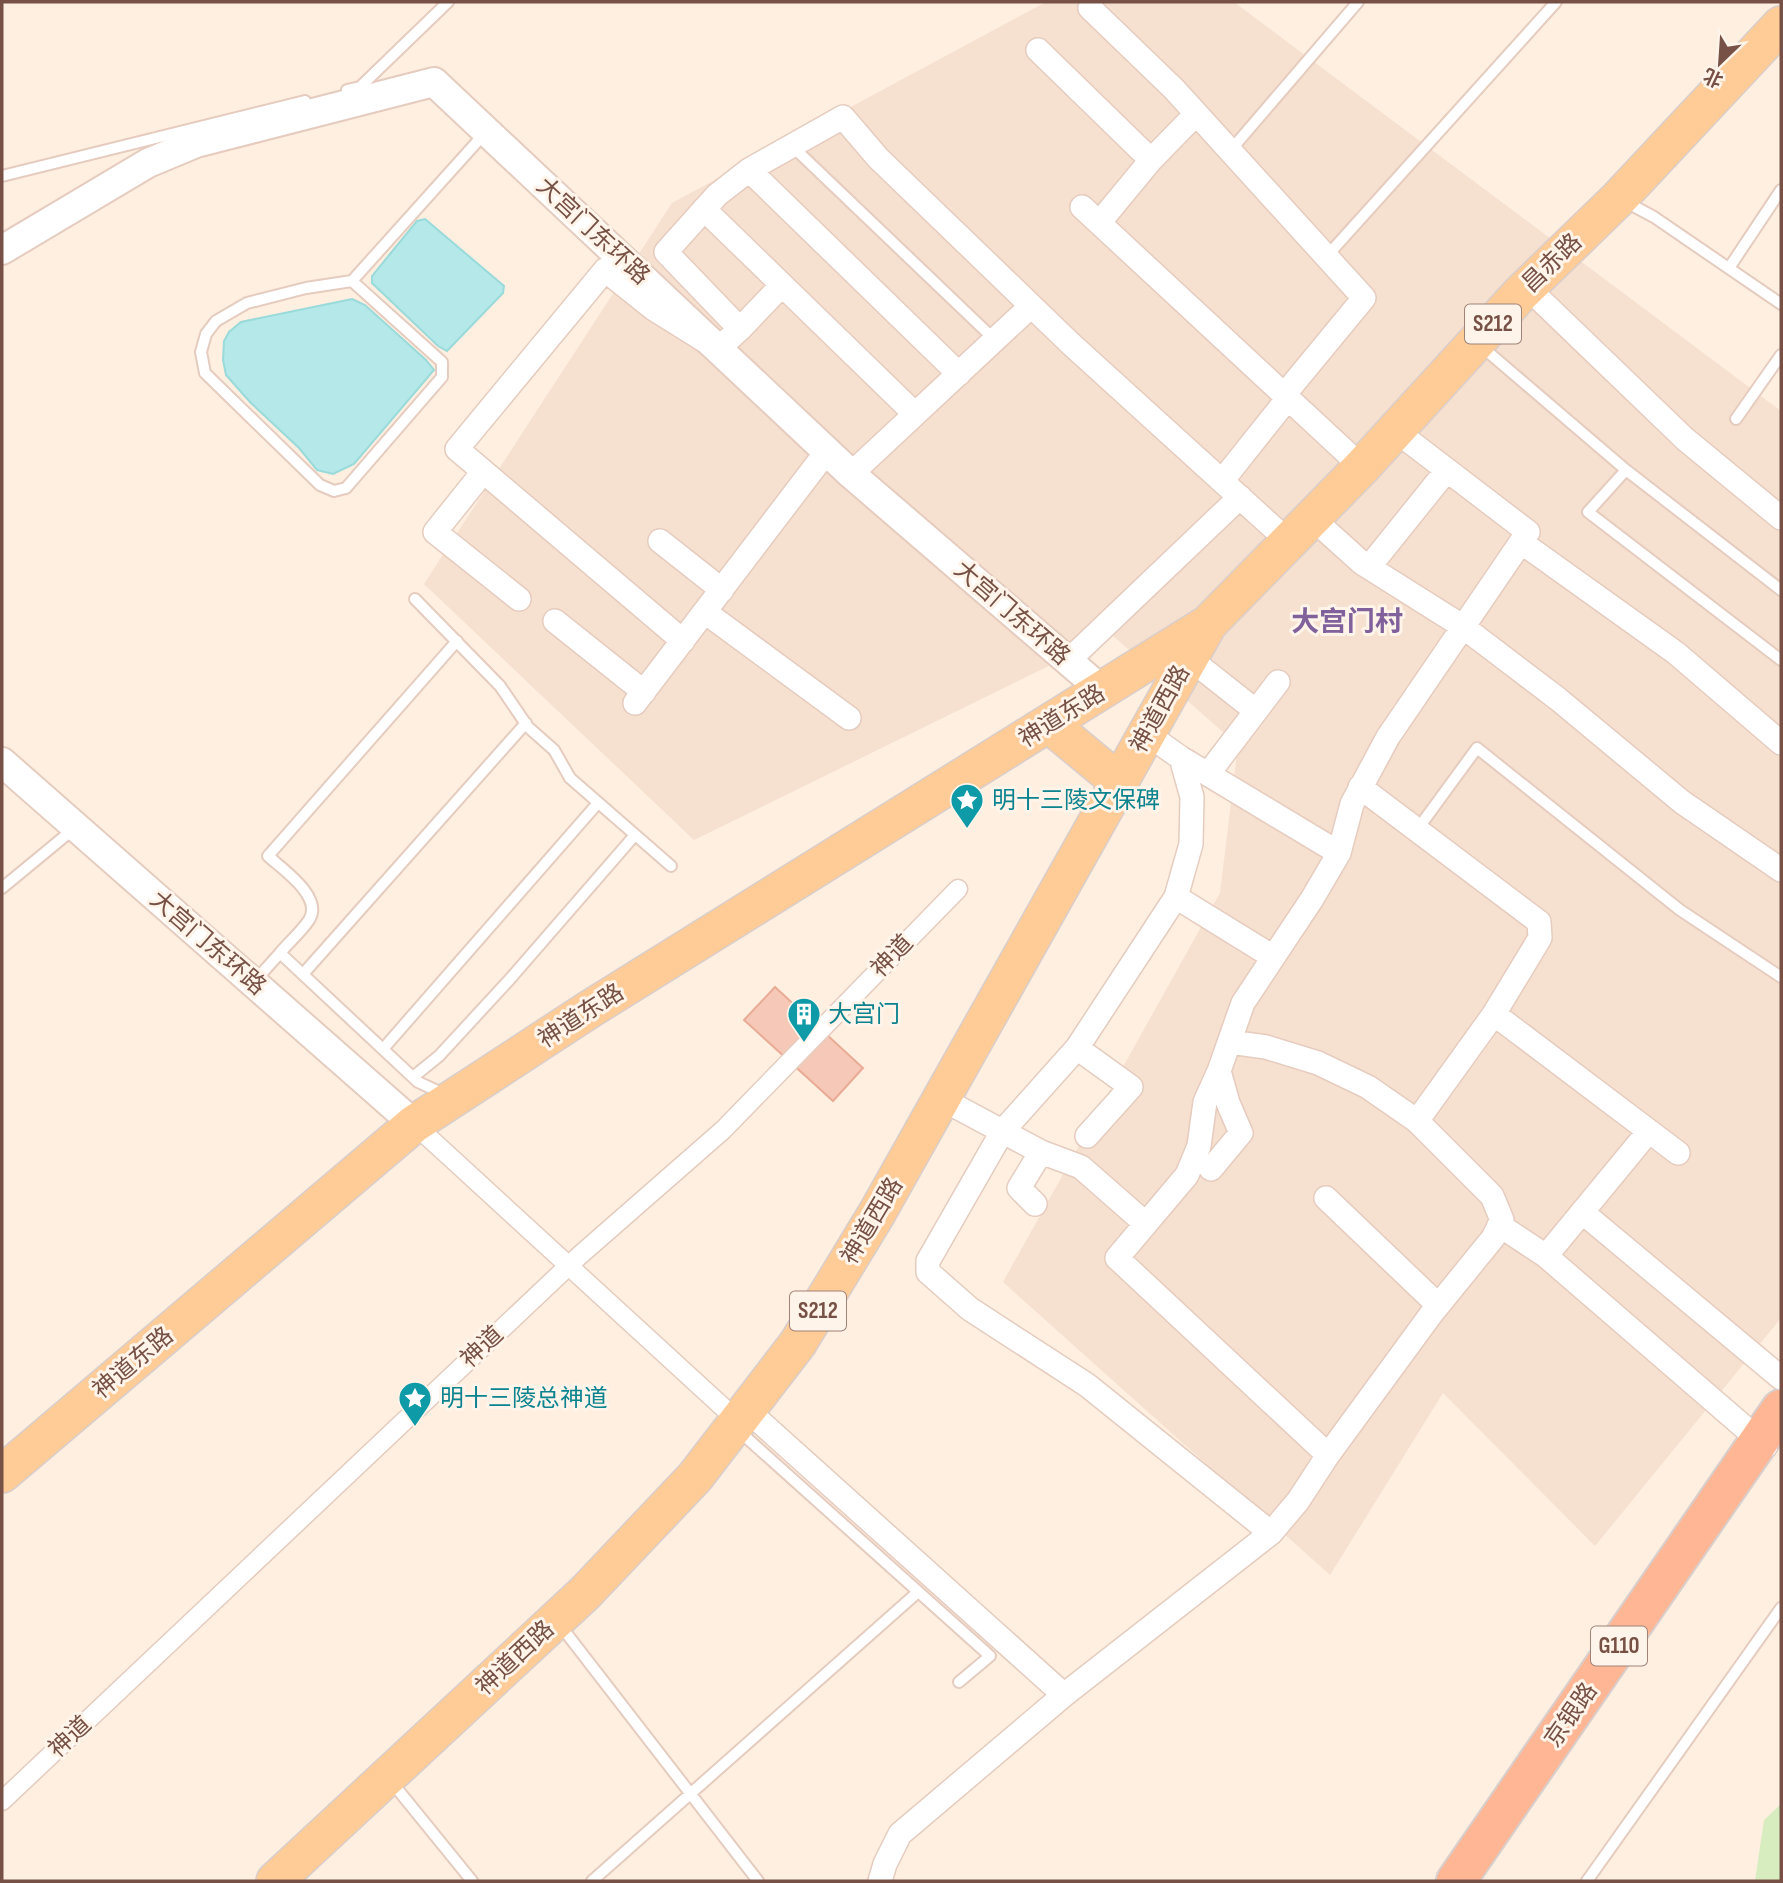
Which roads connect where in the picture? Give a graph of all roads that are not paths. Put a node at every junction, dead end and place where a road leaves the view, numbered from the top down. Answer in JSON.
{"nodes":[{"id":1,"x":448,"y":2,"type":"edge"},
{"id":2,"x":1358,"y":2,"type":"edge"},
{"id":3,"x":1556,"y":2,"type":"edge"},
{"id":4,"x":1090,"y":8,"type":"dead end"},
{"id":5,"x":1781,"y":25,"type":"edge"},
{"id":6,"x":1038,"y":50,"type":"dead end"},
{"id":7,"x":333,"y":94,"type":"dead end"},
{"id":8,"x":320,"y":97,"type":"dead end"},
{"id":9,"x":1196,"y":114,"type":"junction"},
{"id":10,"x":487,"y":131,"type":"junction"},
{"id":11,"x":791,"y":146,"type":"junction"},
{"id":12,"x":1230,"y":151,"type":"junction"},
{"id":13,"x":1151,"y":160,"type":"junction"},
{"id":14,"x":749,"y":170,"type":"junction"},
{"id":15,"x":2,"y":176,"type":"edge"},
{"id":16,"x":1781,"y":190,"type":"edge"},
{"id":17,"x":1619,"y":198,"type":"junction"},
{"id":18,"x":1082,"y":207,"type":"dead end"},
{"id":19,"x":704,"y":209,"type":"junction"},
{"id":20,"x":1099,"y":223,"type":"junction"},
{"id":21,"x":2,"y":250,"type":"edge"},
{"id":22,"x":1326,"y":257,"type":"junction"},
{"id":23,"x":1729,"y":268,"type":"junction"},
{"id":24,"x":352,"y":281,"type":"junction"},
{"id":25,"x":782,"y":285,"type":"junction"},
{"id":26,"x":1527,"y":287,"type":"junction"},
{"id":27,"x":1781,"y":304,"type":"edge"},
{"id":28,"x":1031,"y":306,"type":"junction"},
{"id":29,"x":740,"y":329,"type":"junction"},
{"id":30,"x":995,"y":340,"type":"junction"},
{"id":31,"x":1477,"y":342,"type":"junction"},
{"id":32,"x":718,"y":349,"type":"junction"},
{"id":33,"x":1781,"y":355,"type":"edge"},
{"id":34,"x":958,"y":374,"type":"junction"},
{"id":35,"x":1286,"y":396,"type":"junction"},
{"id":36,"x":915,"y":414,"type":"junction"},
{"id":37,"x":1736,"y":419,"type":"dead end"},
{"id":38,"x":1396,"y":431,"type":"junction"},
{"id":39,"x":827,"y":451,"type":"junction"},
{"id":40,"x":1362,"y":467,"type":"junction"},
{"id":41,"x":1447,"y":470,"type":"junction"},
{"id":42,"x":1626,"y":470,"type":"junction"},
{"id":43,"x":483,"y":472,"type":"junction"},
{"id":44,"x":851,"y":474,"type":"junction"},
{"id":45,"x":1222,"y":481,"type":"junction"},
{"id":46,"x":1240,"y":497,"type":"junction"},
{"id":47,"x":1781,"y":518,"type":"edge"},
{"id":48,"x":1300,"y":530,"type":"junction"},
{"id":49,"x":660,"y":541,"type":"dead end"},
{"id":50,"x":1521,"y":542,"type":"junction"},
{"id":51,"x":1369,"y":567,"type":"junction"},
{"id":52,"x":722,"y":590,"type":"junction"},
{"id":53,"x":1781,"y":590,"type":"edge"},
{"id":54,"x":415,"y":599,"type":"dead end"},
{"id":55,"x":519,"y":599,"type":"dead end"},
{"id":56,"x":705,"y":612,"type":"junction"},
{"id":57,"x":555,"y":621,"type":"dead end"},
{"id":58,"x":1208,"y":624,"type":"junction"},
{"id":59,"x":1462,"y":626,"type":"junction"},
{"id":60,"x":457,"y":641,"type":"junction"},
{"id":61,"x":683,"y":641,"type":"junction"},
{"id":62,"x":1189,"y":658,"type":"junction"},
{"id":63,"x":1781,"y":660,"type":"edge"},
{"id":64,"x":1068,"y":661,"type":"junction"},
{"id":65,"x":1278,"y":682,"type":"dead end"},
{"id":66,"x":1103,"y":691,"type":"junction"},
{"id":67,"x":1256,"y":711,"type":"junction"},
{"id":68,"x":849,"y":718,"type":"dead end"},
{"id":69,"x":526,"y":723,"type":"junction"},
{"id":70,"x":1049,"y":724,"type":"junction"},
{"id":71,"x":1147,"y":734,"type":"junction"},
{"id":72,"x":1781,"y":743,"type":"edge"},
{"id":73,"x":1181,"y":758,"type":"junction"},
{"id":74,"x":2,"y":762,"type":"edge"},
{"id":75,"x":1208,"y":774,"type":"junction"},
{"id":76,"x":1119,"y":782,"type":"junction"},
{"id":77,"x":1360,"y":787,"type":"junction"},
{"id":78,"x":598,"y":803,"type":"junction"},
{"id":79,"x":76,"y":827,"type":"junction"},
{"id":80,"x":1417,"y":830,"type":"junction"},
{"id":81,"x":635,"y":835,"type":"junction"},
{"id":82,"x":1339,"y":853,"type":"junction"},
{"id":83,"x":671,"y":866,"type":"dead end"},
{"id":84,"x":1781,"y":870,"type":"edge"},
{"id":85,"x":2,"y":888,"type":"edge"},
{"id":86,"x":958,"y":889,"type":"dead end"},
{"id":87,"x":1176,"y":897,"type":"junction"},
{"id":88,"x":280,"y":953,"type":"junction"},
{"id":89,"x":1273,"y":957,"type":"junction"},
{"id":90,"x":303,"y":974,"type":"junction"},
{"id":91,"x":1781,"y":977,"type":"edge"},
{"id":92,"x":253,"y":983,"type":"junction"},
{"id":93,"x":1494,"y":1014,"type":"junction"},
{"id":94,"x":1230,"y":1042,"type":"junction"},
{"id":95,"x":1077,"y":1048,"type":"junction"},
{"id":96,"x":383,"y":1049,"type":"junction"},
{"id":97,"x":1219,"y":1070,"type":"junction"},
{"id":98,"x":414,"y":1077,"type":"junction"},
{"id":99,"x":453,"y":1099,"type":"junction"},
{"id":100,"x":942,"y":1099,"type":"junction"},
{"id":101,"x":1417,"y":1121,"type":"junction"},
{"id":102,"x":414,"y":1124,"type":"junction"},
{"id":103,"x":1649,"y":1130,"type":"junction"},
{"id":104,"x":1002,"y":1132,"type":"junction"},
{"id":105,"x":1087,"y":1136,"type":"dead end"},
{"id":106,"x":1041,"y":1152,"type":"junction"},
{"id":107,"x":1678,"y":1153,"type":"dead end"},
{"id":108,"x":1210,"y":1169,"type":"dead end"},
{"id":109,"x":1326,"y":1198,"type":"dead end"},
{"id":110,"x":1035,"y":1204,"type":"dead end"},
{"id":111,"x":1582,"y":1212,"type":"junction"},
{"id":112,"x":1146,"y":1224,"type":"junction"},
{"id":113,"x":1499,"y":1225,"type":"junction"},
{"id":114,"x":1546,"y":1256,"type":"junction"},
{"id":115,"x":568,"y":1266,"type":"junction"},
{"id":116,"x":1438,"y":1305,"type":"junction"},
{"id":117,"x":1781,"y":1378,"type":"edge"},
{"id":118,"x":1781,"y":1409,"type":"edge"},
{"id":119,"x":740,"y":1419,"type":"junction"},
{"id":120,"x":1769,"y":1437,"type":"edge"},
{"id":121,"x":1328,"y":1455,"type":"junction"},
{"id":122,"x":2,"y":1474,"type":"edge"},
{"id":123,"x":1271,"y":1533,"type":"junction"},
{"id":124,"x":918,"y":1592,"type":"junction"},
{"id":125,"x":1781,"y":1608,"type":"edge"},
{"id":126,"x":556,"y":1620,"type":"junction"},
{"id":127,"x":959,"y":1682,"type":"dead end"},
{"id":128,"x":1064,"y":1696,"type":"junction"},
{"id":129,"x":388,"y":1777,"type":"junction"},
{"id":130,"x":691,"y":1794,"type":"junction"},
{"id":131,"x":2,"y":1801,"type":"edge"},
{"id":132,"x":275,"y":1881,"type":"edge"},
{"id":133,"x":472,"y":1881,"type":"edge"},
{"id":134,"x":592,"y":1881,"type":"edge"},
{"id":135,"x":758,"y":1881,"type":"edge"},
{"id":136,"x":880,"y":1881,"type":"edge"},
{"id":137,"x":1456,"y":1881,"type":"edge"},
{"id":138,"x":1469,"y":1881,"type":"edge"},
{"id":139,"x":1587,"y":1881,"type":"edge"}],
"edges":[{"from":1,"to":7,"type":"lane"},
{"from":2,"to":12,"type":"lane"},
{"from":3,"to":22,"type":"lane"},
{"from":4,"to":9,"type":"street"},
{"from":5,"to":17,"type":"main road","name":"昌赤路","number":"S212"},
{"from":6,"to":13,"type":"street"},
{"from":8,"to":15,"type":"lane"},
{"from":9,"to":12,"type":"street"},
{"from":9,"to":13,"type":"street"},
{"from":10,"to":21,"type":"street","name":"大宫门东环路"},
{"from":10,"to":24,"type":"lane"},
{"from":10,"to":32,"type":"street","name":"大宫门东环路"},
{"from":11,"to":14,"type":"street"},
{"from":11,"to":28,"type":"street"},
{"from":11,"to":30,"type":"lane"},
{"from":12,"to":22,"type":"street"},
{"from":13,"to":20,"type":"street"},
{"from":14,"to":19,"type":"street"},
{"from":14,"to":34,"type":"street"},
{"from":16,"to":23,"type":"lane"},
{"from":17,"to":23,"type":"lane"},
{"from":17,"to":26,"type":"main road","name":"昌赤路","number":"S212"},
{"from":18,"to":20,"type":"street"},
{"from":19,"to":25,"type":"street"},
{"from":19,"to":29,"type":"street"},
{"from":20,"to":35,"type":"street"},
{"from":22,"to":35,"type":"street"},
{"from":23,"to":27,"type":"lane"},
{"from":24,"to":24,"type":"lane"},
{"from":25,"to":29,"type":"street"},
{"from":25,"to":36,"type":"street"},
{"from":26,"to":31,"type":"main road","name":"昌赤路","number":"S212"},
{"from":26,"to":47,"type":"street"},
{"from":28,"to":30,"type":"street"},
{"from":28,"to":45,"type":"street"},
{"from":29,"to":32,"type":"street"},
{"from":30,"to":34,"type":"street"},
{"from":31,"to":38,"type":"main road","name":"昌赤路","number":"S212"},
{"from":31,"to":42,"type":"lane"},
{"from":32,"to":39,"type":"street","name":"大宫门东环路"},
{"from":32,"to":43,"type":"street"},
{"from":33,"to":37,"type":"lane"},
{"from":34,"to":36,"type":"street"},
{"from":35,"to":40,"type":"street"},
{"from":35,"to":45,"type":"street"},
{"from":36,"to":44,"type":"street"},
{"from":38,"to":40,"type":"main road","name":"昌赤路","number":"S212"},
{"from":38,"to":41,"type":"street"},
{"from":39,"to":44,"type":"street","name":"大宫门东环路"},
{"from":39,"to":52,"type":"street"},
{"from":40,"to":48,"type":"main road","name":"昌赤路","number":"S212"},
{"from":41,"to":50,"type":"street"},
{"from":41,"to":51,"type":"street"},
{"from":42,"to":53,"type":"lane"},
{"from":42,"to":63,"type":"lane"},
{"from":43,"to":55,"type":"street"},
{"from":43,"to":61,"type":"street"},
{"from":44,"to":64,"type":"street","name":"大宫门东环路"},
{"from":45,"to":46,"type":"street"},
{"from":46,"to":48,"type":"street"},
{"from":46,"to":64,"type":"street"},
{"from":48,"to":51,"type":"street"},
{"from":48,"to":58,"type":"main road","name":"昌赤路","number":"S212"},
{"from":49,"to":52,"type":"street"},
{"from":50,"to":59,"type":"street"},
{"from":50,"to":72,"type":"street"},
{"from":51,"to":59,"type":"street"},
{"from":52,"to":56,"type":"street"},
{"from":54,"to":60,"type":"lane"},
{"from":56,"to":61,"type":"street"},
{"from":56,"to":68,"type":"street"},
{"from":57,"to":61,"type":"street"},
{"from":58,"to":62,"type":"main road","name":"神道西路","number":"S212"},
{"from":58,"to":66,"type":"main road","name":"神道东路","number":"S212"},
{"from":59,"to":77,"type":"street"},
{"from":59,"to":84,"type":"street"},
{"from":60,"to":69,"type":"lane"},
{"from":60,"to":88,"type":"lane"},
{"from":62,"to":67,"type":"street"},
{"from":62,"to":71,"type":"main road","name":"神道西路","number":"S212"},
{"from":64,"to":66,"type":"street","name":"大宫门东环路"},
{"from":65,"to":67,"type":"street"},
{"from":66,"to":70,"type":"main road","name":"神道东路","number":"S212"},
{"from":67,"to":75,"type":"street"},
{"from":69,"to":78,"type":"lane"},
{"from":69,"to":90,"type":"lane"},
{"from":70,"to":76,"type":"main road"},
{"from":70,"to":99,"type":"main road","name":"神道东路","number":"S212"},
{"from":71,"to":73,"type":"street"},
{"from":71,"to":76,"type":"main road","name":"神道西路","number":"S212"},
{"from":73,"to":75,"type":"street"},
{"from":73,"to":87,"type":"street"},
{"from":74,"to":79,"type":"street","name":"大宫门东环路"},
{"from":75,"to":82,"type":"street"},
{"from":76,"to":100,"type":"main road","name":"神道西路","number":"S212"},
{"from":77,"to":80,"type":"street"},
{"from":77,"to":82,"type":"street"},
{"from":78,"to":81,"type":"lane"},
{"from":78,"to":96,"type":"lane"},
{"from":79,"to":85,"type":"lane"},
{"from":79,"to":92,"type":"street","name":"大宫门东环路"},
{"from":80,"to":91,"type":"lane"},
{"from":80,"to":93,"type":"street"},
{"from":81,"to":83,"type":"lane"},
{"from":81,"to":98,"type":"lane"},
{"from":82,"to":89,"type":"street"},
{"from":86,"to":115,"type":"street","name":"神道"},
{"from":87,"to":89,"type":"street"},
{"from":87,"to":95,"type":"street"},
{"from":88,"to":90,"type":"lane"},
{"from":88,"to":92,"type":"lane"},
{"from":89,"to":94,"type":"street"},
{"from":90,"to":96,"type":"lane"},
{"from":92,"to":102,"type":"street","name":"大宫门东环路"},
{"from":93,"to":101,"type":"street"},
{"from":93,"to":103,"type":"street"},
{"from":94,"to":97,"type":"street"},
{"from":94,"to":101,"type":"street"},
{"from":95,"to":104,"type":"street"},
{"from":95,"to":105,"type":"street"},
{"from":96,"to":98,"type":"lane"},
{"from":97,"to":108,"type":"street"},
{"from":97,"to":112,"type":"street"},
{"from":98,"to":99,"type":"lane"},
{"from":99,"to":102,"type":"main road","name":"神道东路","number":"S212"},
{"from":100,"to":104,"type":"street"},
{"from":100,"to":119,"type":"main road","name":"神道西路","number":"S212"},
{"from":101,"to":113,"type":"street"},
{"from":102,"to":115,"type":"street"},
{"from":102,"to":122,"type":"main road","name":"神道东路","number":"S212"},
{"from":103,"to":107,"type":"street"},
{"from":103,"to":111,"type":"street"},
{"from":104,"to":106,"type":"street"},
{"from":104,"to":123,"type":"street"},
{"from":106,"to":110,"type":"street"},
{"from":106,"to":112,"type":"street"},
{"from":109,"to":116,"type":"street"},
{"from":111,"to":114,"type":"street"},
{"from":111,"to":117,"type":"street"},
{"from":112,"to":121,"type":"street"},
{"from":113,"to":114,"type":"street"},
{"from":113,"to":116,"type":"street"},
{"from":114,"to":120,"type":"street"},
{"from":115,"to":119,"type":"street"},
{"from":115,"to":131,"type":"street","name":"神道"},
{"from":116,"to":121,"type":"street"},
{"from":118,"to":120,"type":"highway","name":"京银路","number":"G110"},
{"from":119,"to":124,"type":"lane"},
{"from":119,"to":126,"type":"main road","name":"神道西路","number":"S212"},
{"from":119,"to":128,"type":"street"},
{"from":120,"to":137,"type":"highway","name":"京银路","number":"G110"},
{"from":120,"to":138,"type":"highway","name":"京银路","number":"G110"},
{"from":121,"to":123,"type":"street"},
{"from":123,"to":128,"type":"street"},
{"from":124,"to":127,"type":"lane"},
{"from":124,"to":130,"type":"lane"},
{"from":125,"to":139,"type":"lane"},
{"from":126,"to":129,"type":"main road","name":"神道西路","number":"S212"},
{"from":126,"to":130,"type":"lane"},
{"from":128,"to":136,"type":"street"},
{"from":129,"to":132,"type":"main road","name":"神道西路","number":"S212"},
{"from":129,"to":133,"type":"lane"},
{"from":130,"to":134,"type":"lane"},
{"from":130,"to":135,"type":"lane"}]}
